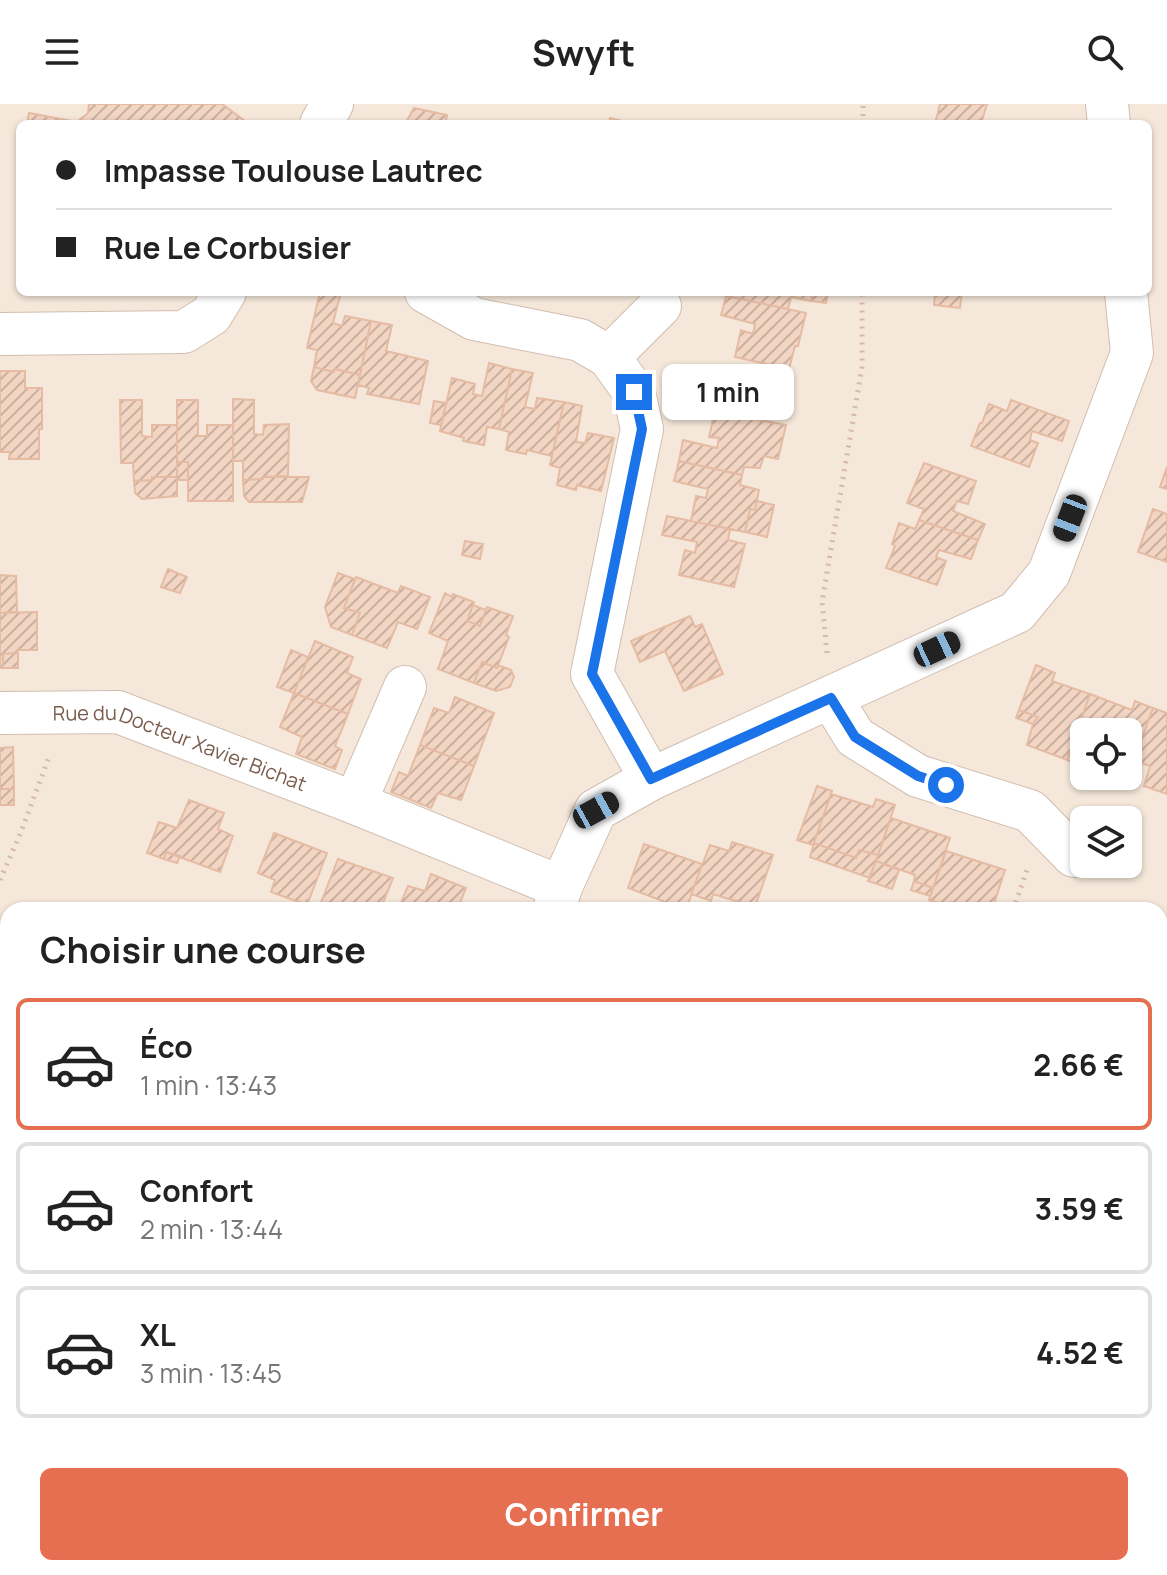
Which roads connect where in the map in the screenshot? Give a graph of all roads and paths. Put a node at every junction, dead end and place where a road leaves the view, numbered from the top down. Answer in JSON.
{"nodes":[{"id":1,"x":223,"y":296,"type":"edge"},
{"id":2,"x":433,"y":296,"type":"edge"},
{"id":3,"x":862,"y":296,"type":"edge"},
{"id":4,"x":1126,"y":296,"type":"edge"},
{"id":5,"x":660,"y":306,"type":"dead end"},
{"id":6,"x":0,"y":334,"type":"edge"},
{"id":7,"x":609,"y":357,"type":"junction"},
{"id":8,"x":405,"y":687,"type":"dead end"},
{"id":9,"x":831,"y":698,"type":"junction"},
{"id":10,"x":53,"y":712,"type":"junction"},
{"id":11,"x":0,"y":713,"type":"edge"},
{"id":12,"x":651,"y":779,"type":"junction"},
{"id":13,"x":355,"y":803,"type":"junction"},
{"id":14,"x":1070,"y":852,"type":"edge"},
{"id":15,"x":0,"y":880,"type":"edge"},
{"id":16,"x":557,"y":898,"type":"edge"}],
"edges":[{"from":1,"to":6,"type":"street"},
{"from":2,"to":7,"type":"street"},
{"from":3,"to":9,"type":"path"},
{"from":4,"to":9,"type":"street"},
{"from":5,"to":7,"type":"street"},
{"from":7,"to":12,"type":"street"},
{"from":8,"to":13,"type":"street"},
{"from":9,"to":12,"type":"street"},
{"from":9,"to":14,"type":"street"},
{"from":10,"to":11,"type":"street","name":"Rue du Docteur Xavier Bichat"},
{"from":10,"to":13,"type":"street","name":"Rue du Docteur Xavier Bichat"},
{"from":10,"to":15,"type":"path"},
{"from":12,"to":16,"type":"street"},
{"from":13,"to":16,"type":"street","name":"Rue du Docteur Xavier Bichat"}]}
